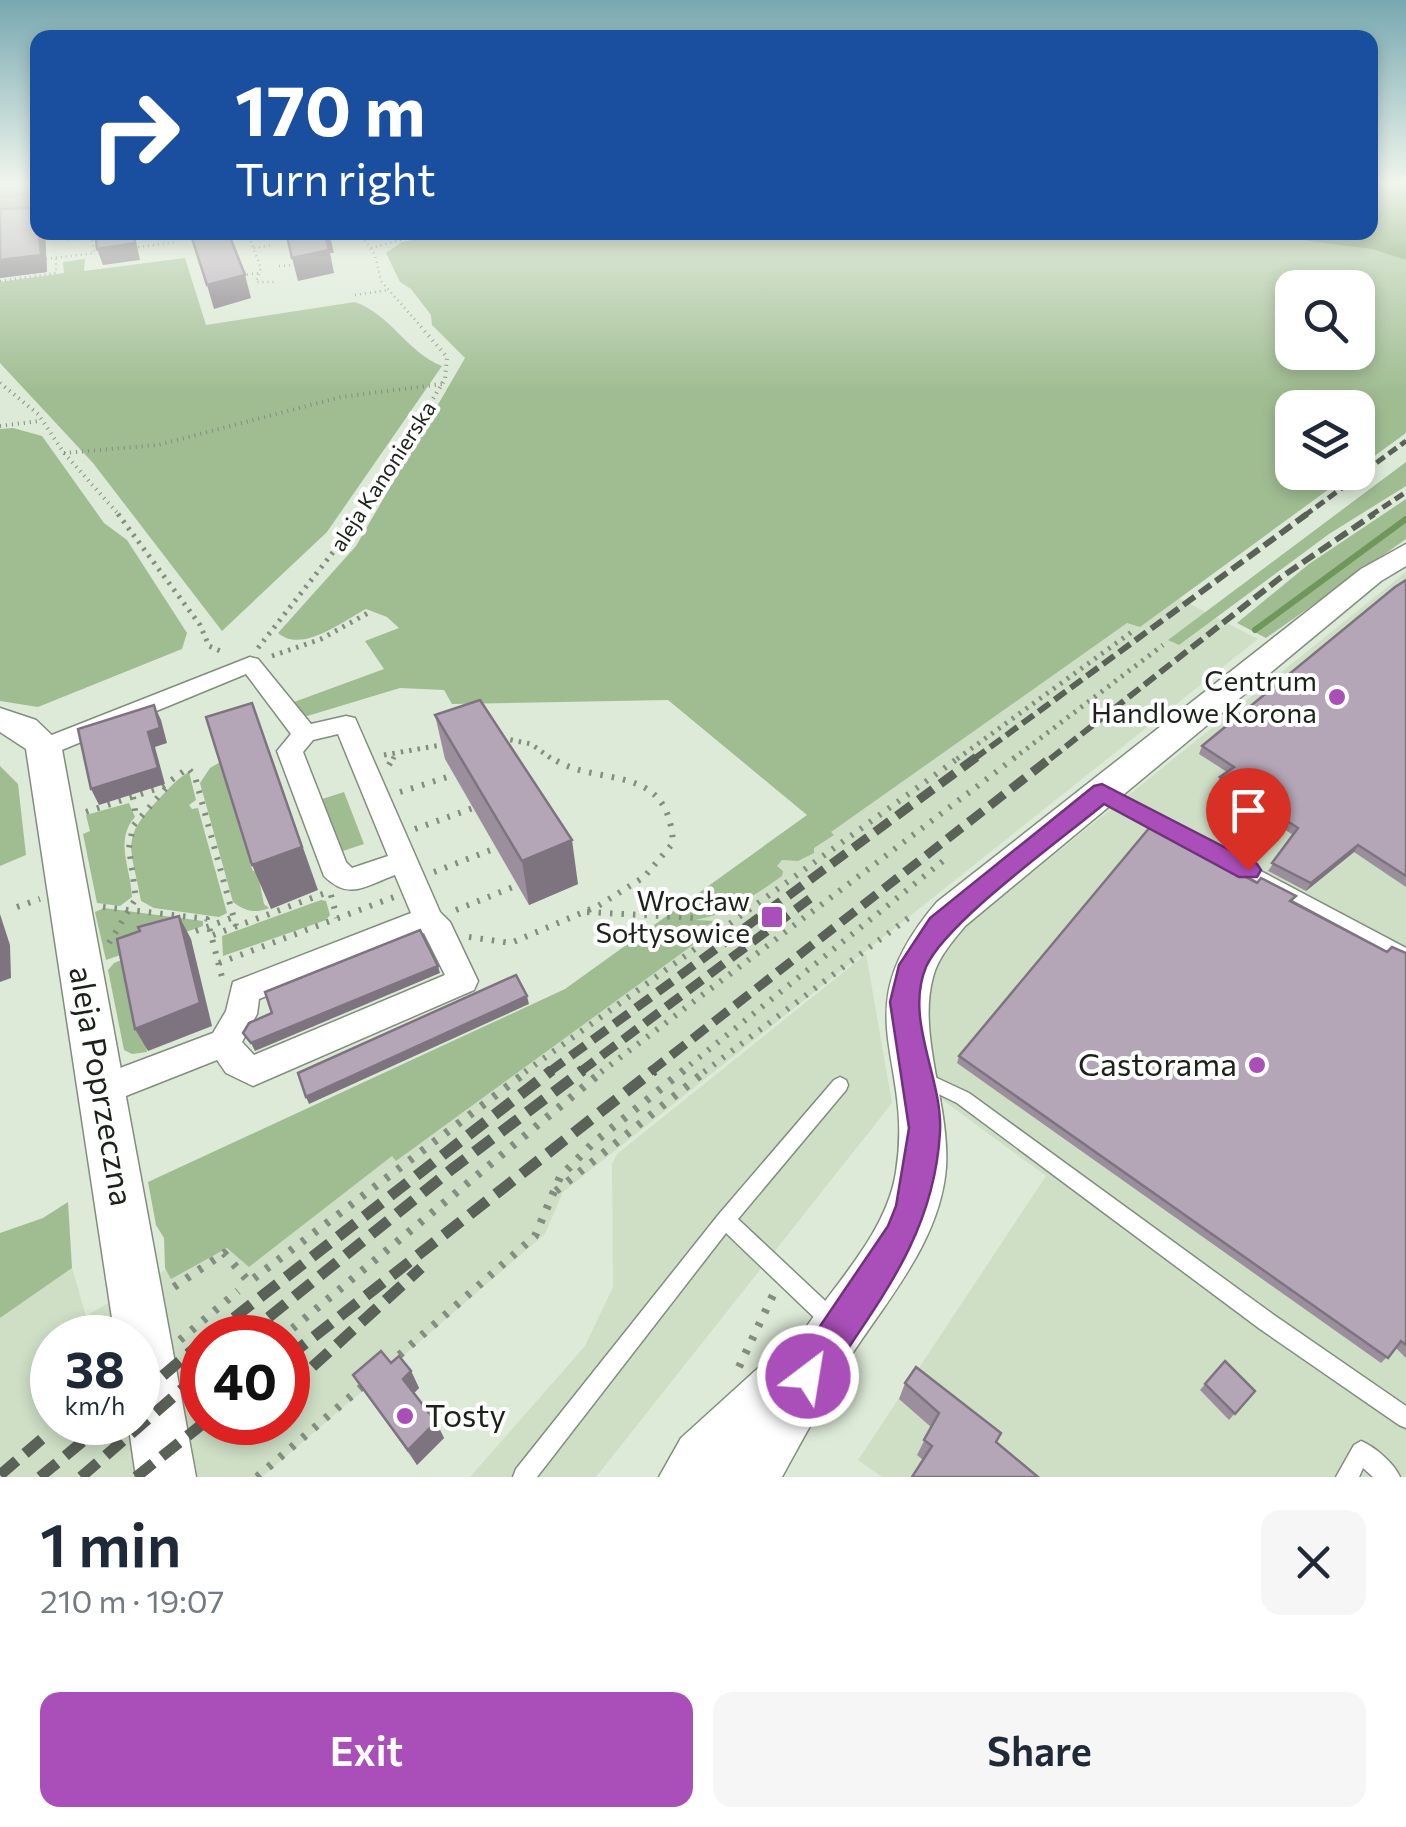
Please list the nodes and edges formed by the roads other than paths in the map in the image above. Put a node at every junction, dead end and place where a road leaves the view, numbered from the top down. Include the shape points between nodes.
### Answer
1 (1406, 554) edge
2 (0, 720) edge
3 (305, 734) junction
4 (43, 748) junction
5 (1102, 792) junction
6 (402, 867) junction
7 (435, 917) junction
8 (1406, 955) edge
9 (224, 1044) junction
10 (917, 1076) junction
11 (840, 1085) dead end
12 (103, 1090) junction
13 (725, 1220) junction
14 (833, 1335) junction
15 (1406, 1418) edge
16 (166, 1477) edge
17 (524, 1477) edge
18 (689, 1477) edge
19 (749, 1477) edge
20 (1347, 1477) edge
21 (1389, 1477) edge

1 - 5 street via 1370,575
2 - 4 street via 24,728
3 - 4 street via 256,654
3 - 6 street via 346,724 383,798
3 - 6 street via 290,751 339,891
4 - 12 street, aleja Poprzeczna
5 - 8 lane
5 - 10 street via 952,914 919,951 904,1002
6 - 7 street
7 - 9 street via 244,991 241,1014
7 - 9 street via 463,982 253,1071
9 - 12 street
10 - 14 street via 925,1128 912,1206 900,1238
10 - 15 lane via 963,1098
11 - 13 lane
12 - 16 street, aleja Poprzeczna
13 - 14 lane via 770,1258
13 - 17 lane
14 - 18 street
14 - 19 street
20 - 21 lane via 1361,1452

